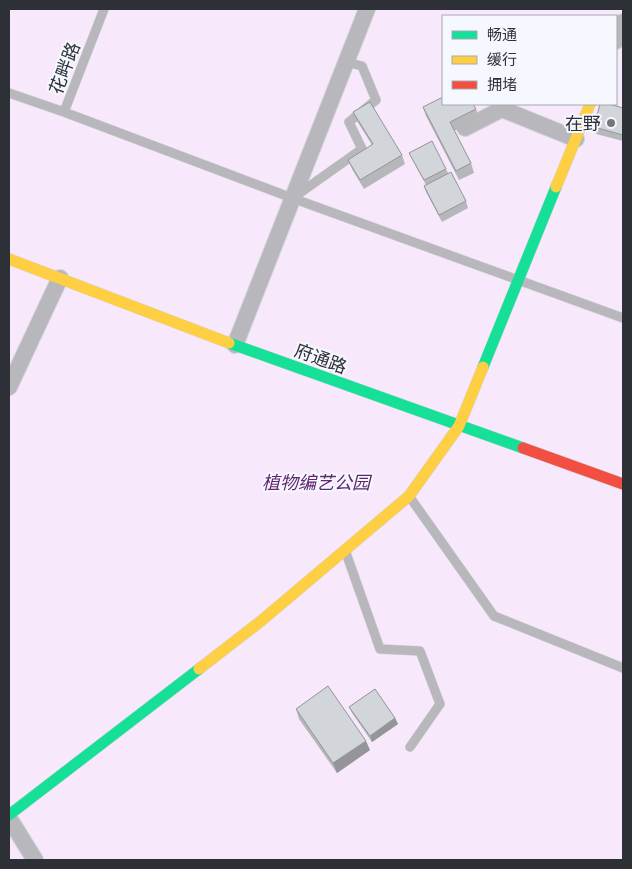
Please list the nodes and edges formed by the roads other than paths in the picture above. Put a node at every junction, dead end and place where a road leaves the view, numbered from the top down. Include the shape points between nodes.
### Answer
1 (104, 9) edge
2 (367, 9) edge
3 (623, 22) edge
4 (617, 38) edge
5 (346, 62) junction
6 (9, 92) edge
7 (590, 105) edge
8 (64, 112) junction
9 (464, 128) edge
10 (576, 139) junction
11 (292, 198) junction
12 (9, 258) edge
13 (60, 278) junction
14 (518, 280) junction
15 (623, 318) edge
16 (235, 345) junction
17 (9, 387) edge
18 (459, 426) junction
19 (623, 484) edge
20 (409, 496) junction
21 (345, 550) junction
22 (623, 668) edge
23 (410, 747) dead end
24 (9, 817) edge
25 (35, 860) edge

1 - 8 lane, 花畔路
2 - 5 street
3 - 4 street
5 - 11 street
5 - 11 lane via 362,66 376,100 349,122 362,148
6 - 8 lane, 花畔路
7 - 10 street
8 - 11 lane
9 - 10 street via 502,110
10 - 14 street
11 - 14 lane
11 - 16 street
12 - 13 street, 府通路
13 - 16 street, 府通路
13 - 17 street
14 - 15 lane
14 - 18 street
16 - 18 street, 府通路
18 - 19 street, 府通路
18 - 20 street
20 - 21 street
20 - 22 lane via 494,616
21 - 23 lane via 380,649 420,652 440,704
21 - 24 street via 261,622
24 - 25 street

